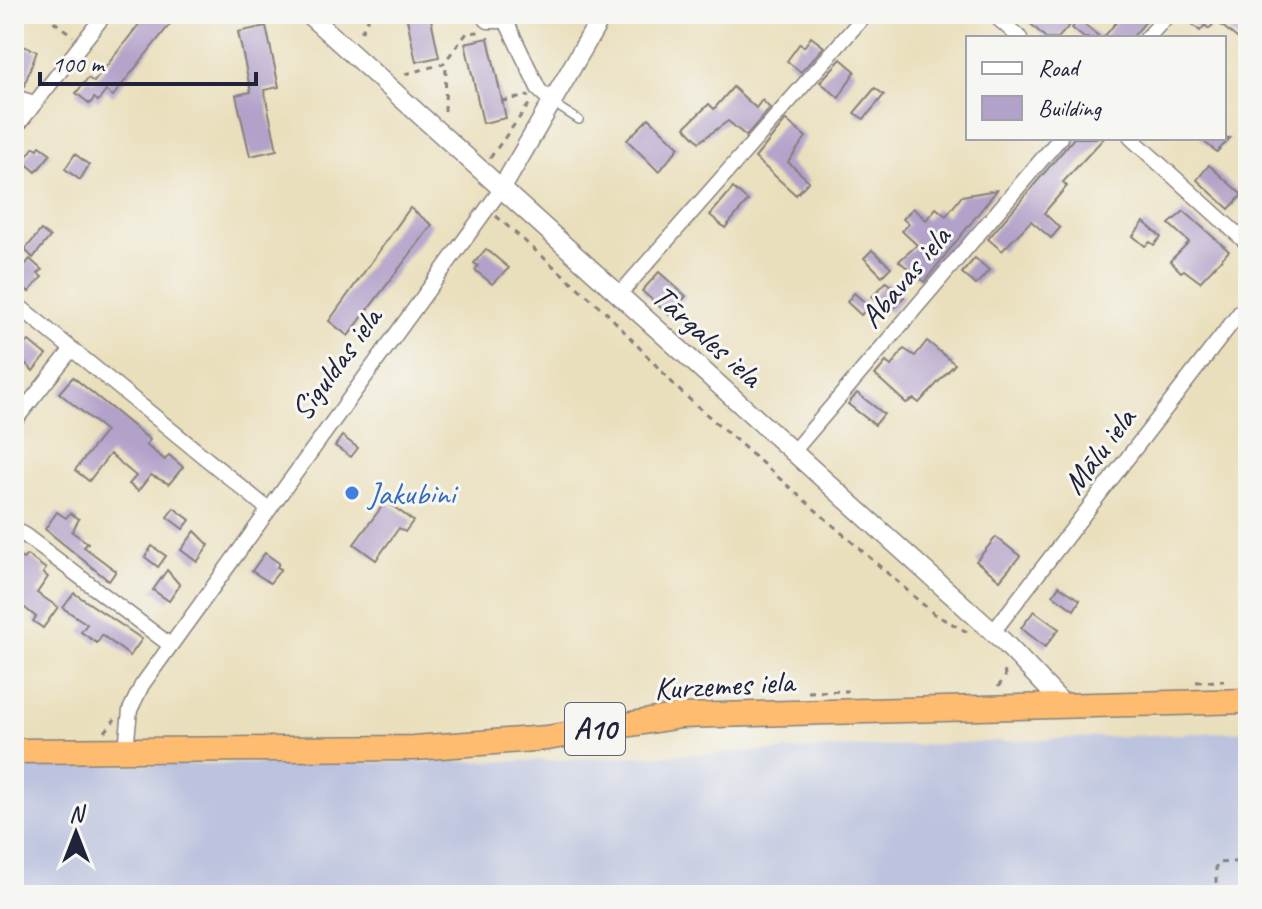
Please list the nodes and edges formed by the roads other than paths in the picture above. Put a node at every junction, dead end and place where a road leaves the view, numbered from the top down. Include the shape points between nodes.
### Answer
1 (105, 14) edge
2 (308, 14) edge
3 (481, 14) edge
4 (603, 14) edge
5 (866, 14) edge
6 (993, 14) edge
7 (1169, 14) edge
8 (508, 16) edge
9 (1018, 36) edge
10 (1149, 36) edge
11 (14, 97) edge
12 (539, 98) junction
13 (35, 103) junction
14 (579, 120) dead end
15 (14, 130) edge
16 (1058, 140) edge
17 (1133, 140) edge
18 (502, 188) junction
19 (1248, 244) edge
20 (618, 296) junction
21 (14, 302) edge
22 (1248, 302) edge
23 (72, 349) junction
24 (14, 422) edge
25 (792, 453) junction
26 (268, 509) junction
27 (14, 527) edge
28 (993, 632) junction
29 (170, 645) junction
30 (1248, 701) edge
31 (1064, 705) junction
32 (126, 749) junction
33 (14, 751) edge

1 - 13 street
2 - 18 street, Tārgales iela
3 - 8 street via 488,21
4 - 12 street, Siguldas iela
5 - 20 street
6 - 9 street
7 - 10 street
8 - 12 street
11 - 13 street
12 - 14 lane
12 - 18 street, Siguldas iela
13 - 15 street
16 - 25 street, Abavas iela
17 - 19 street
18 - 20 street, Tārgales iela
18 - 26 street, Siguldas iela
20 - 25 street, Tārgales iela
21 - 23 street
22 - 28 street, Mālu iela
23 - 24 street
23 - 26 street
25 - 28 street, Tārgales iela
26 - 29 street, Siguldas iela
27 - 29 street
28 - 31 street, Tārgales iela
29 - 32 street, Siguldas iela via 130,710
30 - 31 highway, Kurzemes iela / A10
31 - 32 highway, Kurzemes iela / A10 via 680,716 547,738 414,748
32 - 33 highway, Kurzemes iela / A10

